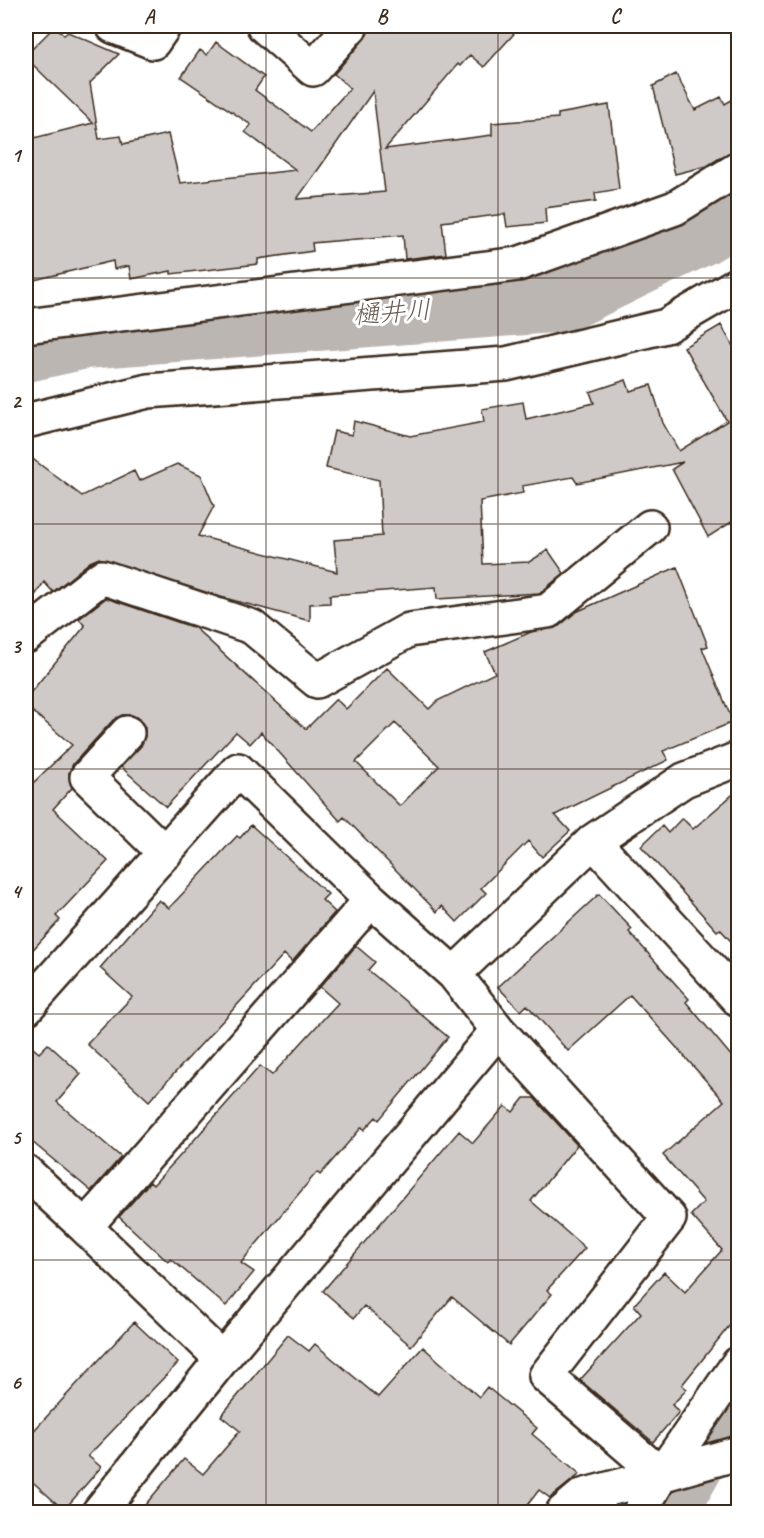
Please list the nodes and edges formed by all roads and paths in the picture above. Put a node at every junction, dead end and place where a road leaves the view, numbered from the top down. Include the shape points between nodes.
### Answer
1 (113, 26) edge
2 (164, 26) edge
3 (264, 26) edge
4 (351, 26) edge
5 (738, 170) edge
6 (738, 284) edge
7 (26, 326) edge
8 (26, 421) edge
9 (650, 528) dead end
10 (26, 636) edge
11 (127, 734) dead end
12 (738, 759) edge
13 (592, 841) junction
14 (165, 853) junction
15 (370, 900) junction
16 (454, 974) junction
17 (738, 999) edge
18 (26, 1008) edge
19 (498, 1030) junction
20 (26, 1172) edge
21 (85, 1227) junction
22 (222, 1359) junction
23 (738, 1364) edge
24 (729, 1456) edge
25 (669, 1472) junction
26 (99, 1512) edge
27 (563, 1512) edge
28 (640, 1512) edge

1 - 2 street via 153,42
3 - 4 street via 313,69
5 - 7 street via 675,208 518,264
6 - 8 street via 666,326 506,364 148,391
9 - 10 street via 548,611 409,630 317,681 252,627 102,577
11 - 14 street via 87,777
12 - 13 street via 684,780
13 - 16 street
13 - 17 street
14 - 15 street via 238,770
14 - 18 street
15 - 16 street
15 - 21 street
16 - 19 street
19 - 22 street
19 - 25 street via 669,1218 546,1376
20 - 21 street
21 - 22 street
22 - 26 street
23 - 25 street
24 - 25 street
25 - 27 street via 582,1496
25 - 28 street

